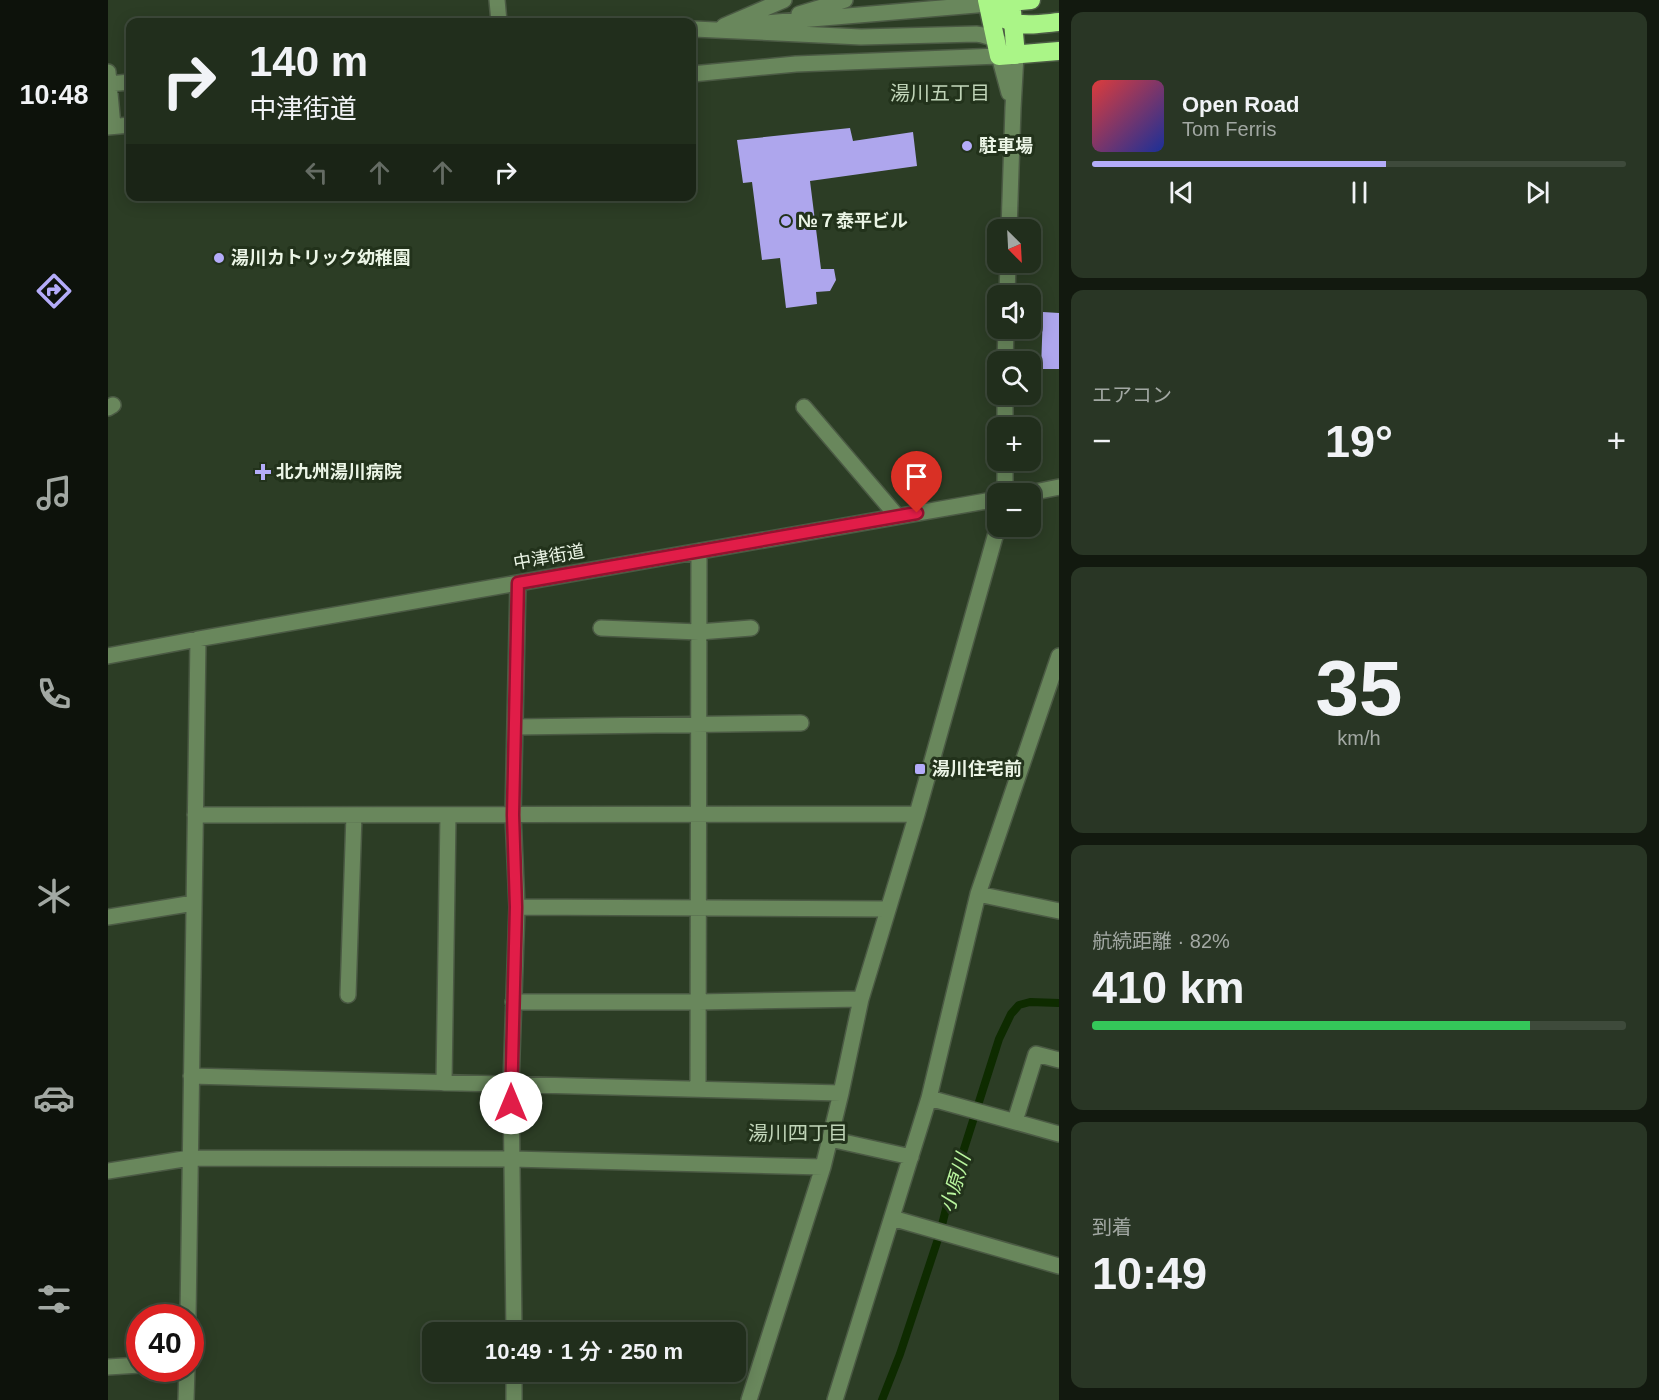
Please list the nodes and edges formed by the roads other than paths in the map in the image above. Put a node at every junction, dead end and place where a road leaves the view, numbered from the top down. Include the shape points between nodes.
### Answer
1 (497, 0) edge
2 (784, 0) edge
3 (845, 0) edge
4 (1031, 0) edge
5 (1011, 1) edge
6 (987, 2) edge
7 (499, 18) edge
8 (771, 22) junction
9 (1059, 22) edge
10 (1014, 23) junction
11 (724, 26) junction
12 (696, 29) edge
13 (696, 29) edge
14 (1003, 50) junction
15 (1059, 51) edge
16 (696, 74) edge
17 (109, 80) edge
18 (126, 82) edge
19 (126, 125) edge
20 (111, 126) edge
21 (1009, 219) edge
22 (804, 407) dead end
23 (1059, 487) edge
24 (1041, 491) edge
25 (987, 501) edge
26 (897, 516) junction
27 (995, 537) edge
28 (699, 551) junction
29 (518, 583) junction
30 (601, 628) dead end
31 (751, 628) dead end
32 (699, 632) junction
33 (198, 639) junction
34 (108, 656) edge
35 (1059, 657) edge
36 (801, 723) dead end
37 (699, 725) junction
38 (515, 727) junction
39 (916, 814) junction
40 (195, 815) junction
41 (354, 815) junction
42 (448, 815) junction
43 (513, 815) junction
44 (699, 815) junction
45 (978, 894) junction
46 (194, 903) junction
47 (516, 907) junction
48 (698, 908) junction
49 (888, 909) junction
50 (1059, 911) edge
51 (108, 917) edge
52 (348, 995) dead end
53 (861, 999) junction
54 (513, 1002) junction
55 (698, 1002) junction
56 (1059, 1060) edge
57 (191, 1076) junction
58 (444, 1083) junction
59 (511, 1084) junction
60 (698, 1089) junction
61 (841, 1093) junction
62 (929, 1098) junction
63 (1015, 1121) junction
64 (1059, 1134) edge
65 (830, 1139) junction
66 (911, 1157) junction
67 (190, 1158) junction
68 (512, 1159) junction
69 (823, 1167) junction
70 (108, 1171) edge
71 (892, 1218) junction
72 (1059, 1266) edge
73 (188, 1304) edge
74 (514, 1322) edge
75 (126, 1366) edge
76 (108, 1367) edge
77 (187, 1382) edge
78 (514, 1382) edge
79 (186, 1400) edge
80 (514, 1400) edge
81 (748, 1400) edge
82 (835, 1400) edge

1 - 7 street
2 - 11 street
3 - 8 street
4 - 5 highway
5 - 6 highway
5 - 10 highway
6 - 8 street
6 - 10 highway via 1002,19
6 - 14 highway
8 - 11 street
9 - 10 highway
10 - 14 highway
11 - 12 street
13 - 14 street via 861,37 976,34 986,35
14 - 15 highway
14 - 16 street
14 - 21 street via 1013,108
17 - 18 street
17 - 20 street
19 - 20 street
22 - 26 street
23 - 24 street
25 - 26 street, 中津街道
26 - 28 street, 中津街道
27 - 39 street
28 - 29 street, 中津街道
28 - 32 street
29 - 33 street, 中津街道
29 - 38 street
30 - 32 street
31 - 32 street
32 - 37 street
33 - 34 street, 中津街道
33 - 40 street
35 - 45 street
36 - 37 street
37 - 38 street
37 - 44 street
38 - 43 street
39 - 44 street
39 - 49 street
40 - 41 street
40 - 46 street
41 - 42 street
41 - 52 street
42 - 43 street
42 - 58 street
43 - 44 street
43 - 47 street
44 - 48 street
45 - 50 street
45 - 62 street
46 - 51 street
46 - 57 street
47 - 48 street
47 - 54 street
48 - 49 street
48 - 55 street
49 - 53 street
53 - 55 street
53 - 61 street
54 - 55 street
54 - 59 street
55 - 60 street
56 - 63 street via 1036,1054
57 - 58 street
57 - 67 street
58 - 59 street
59 - 60 street
59 - 68 street
60 - 61 street
61 - 65 street
62 - 63 street
62 - 66 street
63 - 64 street
65 - 66 street
65 - 69 street
66 - 71 street
67 - 68 street
67 - 70 street
67 - 73 street
68 - 69 street
68 - 74 street
69 - 81 street
71 - 72 street
71 - 82 street
75 - 76 street
77 - 79 street
78 - 80 street

